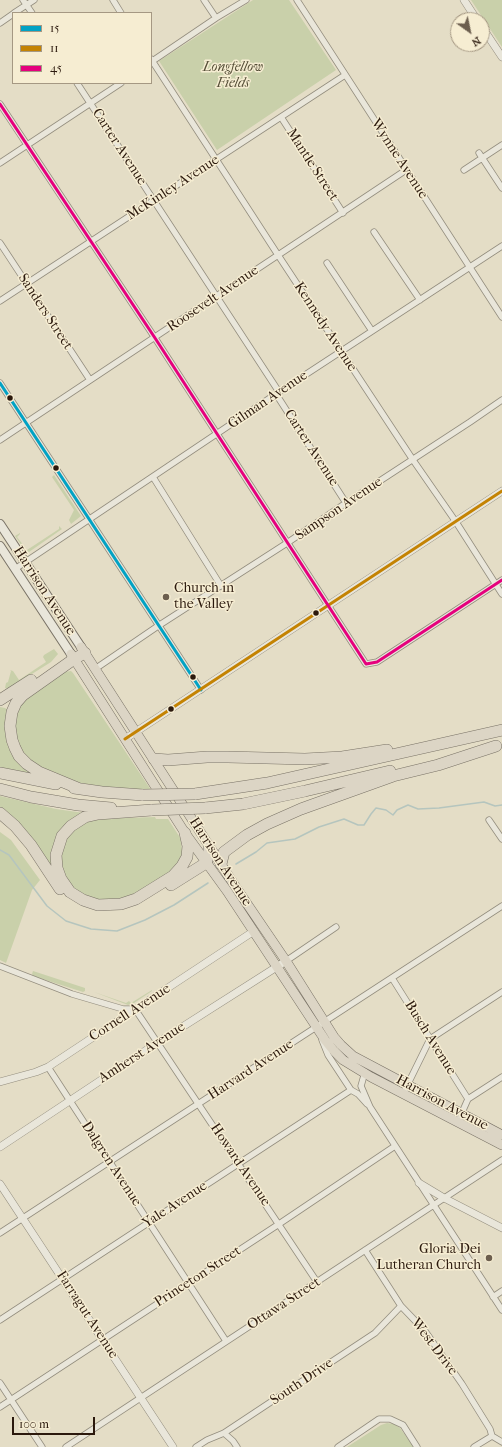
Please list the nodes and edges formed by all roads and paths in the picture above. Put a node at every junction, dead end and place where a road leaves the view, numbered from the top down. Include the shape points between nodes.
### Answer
1 (34, 0) edge
2 (113, 0) edge
3 (204, 0) edge
4 (246, 0) edge
5 (297, 0) edge
6 (464, 0) edge
7 (25, 2) edge
8 (16, 12) edge
9 (31, 12) edge
10 (120, 12) edge
11 (472, 12) edge
12 (12, 15) edge
13 (216, 18) junction
14 (0, 23) edge
15 (490, 39) edge
16 (502, 58) edge
17 (152, 60) edge
18 (152, 63) edge
19 (345, 75) junction
20 (78, 84) edge
21 (120, 84) edge
22 (0, 104) edge
23 (90, 104) junction
24 (281, 117) junction
25 (27, 145) junction
26 (502, 145) edge
27 (481, 156) junction
28 (216, 159) junction
29 (0, 162) edge
30 (406, 170) junction
31 (464, 170) dead end
32 (502, 188) edge
33 (154, 200) junction
34 (343, 213) junction
35 (374, 232) dead end
36 (91, 242) junction
37 (0, 243) edge
38 (502, 246) edge
39 (278, 255) junction
40 (327, 263) dead end
41 (469, 267) junction
42 (26, 284) junction
43 (215, 296) junction
44 (420, 300) junction
45 (0, 301) edge
46 (502, 317) edge
47 (372, 331) junction
48 (155, 338) junction
49 (341, 351) junction
50 (90, 380) junction
51 (0, 382) edge
52 (277, 393) junction
53 (502, 400) edge
54 (27, 423) junction
55 (216, 434) junction
56 (0, 440) edge
57 (413, 460) junction
58 (153, 477) junction
59 (502, 491) edge
60 (346, 503) junction
61 (89, 519) junction
62 (456, 522) junction
63 (0, 524) edge
64 (287, 543) junction
65 (0, 546) edge
66 (25, 562) junction
67 (15, 569) junction
68 (502, 580) edge
69 (496, 585) junction
70 (221, 586) junction
71 (502, 594) edge
72 (328, 606) junction
73 (158, 626) junction
74 (83, 650) junction
75 (72, 657) junction
76 (95, 669) junction
77 (201, 690) junction
78 (0, 700) edge
79 (502, 730) edge
80 (136, 732) junction
81 (125, 739) junction
82 (440, 745) junction
83 (499, 745) edge
84 (154, 759) junction
85 (0, 773) edge
86 (0, 789) edge
87 (80, 789) junction
88 (152, 810) junction
89 (0, 813) edge
90 (490, 820) dead end
91 (185, 833) junction
92 (502, 840) edge
93 (210, 846) junction
94 (206, 863) junction
95 (221, 864) junction
96 (502, 906) edge
97 (336, 927) dead end
98 (254, 931) junction
99 (286, 960) junction
100 (0, 966) edge
101 (277, 966) junction
102 (392, 978) junction
103 (502, 992) edge
104 (135, 1009) junction
105 (325, 1022) junction
106 (316, 1027) junction
107 (430, 1039) junction
108 (158, 1043) junction
109 (369, 1064) junction
110 (48, 1067) junction
111 (365, 1074) junction
112 (502, 1077) edge
113 (0, 1082) edge
114 (351, 1090) junction
115 (406, 1090) junction
116 (468, 1099) junction
117 (70, 1101) junction
118 (199, 1104) junction
119 (370, 1107) junction
120 (460, 1118) junction
121 (502, 1135) edge
122 (502, 1145) edge
123 (0, 1146) edge
124 (395, 1146) junction
125 (502, 1160) edge
126 (110, 1162) junction
127 (239, 1164) junction
128 (419, 1183) junction
129 (0, 1184) edge
130 (444, 1198) junction
131 (434, 1205) junction
132 (23, 1218) junction
133 (149, 1222) junction
134 (279, 1224) junction
135 (502, 1228) edge
136 (0, 1234) edge
137 (365, 1250) junction
138 (62, 1279) junction
139 (317, 1282) junction
140 (189, 1283) junction
141 (502, 1291) edge
142 (493, 1297) junction
143 (401, 1306) junction
144 (502, 1310) edge
145 (0, 1320) edge
146 (102, 1340) junction
147 (226, 1341) junction
148 (0, 1383) edge
149 (141, 1398) junction
150 (11, 1400) junction
151 (0, 1407) edge
152 (224, 1434) junction
153 (492, 1436) junction
154 (502, 1442) edge
155 (42, 1447) edge
156 (66, 1447) edge
157 (173, 1447) edge
158 (196, 1447) edge
159 (237, 1447) edge
160 (338, 1447) edge
161 (418, 1447) edge
162 (474, 1447) edge

1 - 7 street
2 - 10 street
3 - 13 street
4 - 13 street
5 - 19 street, Wynne Avenue
6 - 11 street
7 - 8 street
7 - 9 street
12 - 14 street
13 - 17 street
15 - 16 street
18 - 28 street, Kennedy Avenue
19 - 24 street, McKinley Avenue
19 - 30 street, Wynne Avenue
20 - 23 street, Carter Avenue
21 - 23 street
22 - 25 street
23 - 25 street
23 - 33 street, Carter Avenue
24 - 28 street, McKinley Avenue
24 - 34 street, Mantle Street
25 - 29 street
25 - 36 street
26 - 27 street
27 - 31 street
27 - 32 street
28 - 33 street, McKinley Avenue
28 - 39 street, Kennedy Avenue
30 - 34 street, Roosevelt Avenue
30 - 41 street, Wynne Avenue
33 - 36 street, McKinley Avenue
33 - 43 street, Carter Avenue
34 - 39 street, Roosevelt Avenue
35 - 44 street
36 - 42 street, McKinley Avenue
36 - 48 street
37 - 42 street, Sanders Street
38 - 41 street, Gilman Avenue
39 - 43 street, Roosevelt Avenue
39 - 49 street, Kennedy Avenue
40 - 47 street
41 - 44 street, Gilman Avenue
41 - 46 street, Wynne Avenue
42 - 45 street, McKinley Avenue
42 - 50 street, Sanders Street
43 - 48 street, Roosevelt Avenue
43 - 52 street, Carter Avenue
44 - 47 street, Gilman Avenue
47 - 49 street, Gilman Avenue
48 - 50 street, Roosevelt Avenue
48 - 55 street
49 - 52 street, Gilman Avenue
49 - 57 street, Kennedy Avenue
50 - 54 street, Roosevelt Avenue
51 - 54 street
52 - 55 street, Gilman Avenue
52 - 60 street, Carter Avenue
53 - 57 street, Sampson Avenue
54 - 56 street, Roosevelt Avenue
54 - 61 street
55 - 58 street, Gilman Avenue
55 - 64 street
57 - 60 street, Sampson Avenue
57 - 62 street, Kennedy Avenue
58 - 61 street, Gilman Avenue
58 - 70 street
59 - 62 street
60 - 64 street, Sampson Avenue
61 - 66 street, Gilman Avenue
61 - 73 street
62 - 69 street, Kennedy Avenue
62 - 72 street
63 - 66 main road, Harrison Avenue
64 - 70 street, Sampson Avenue
64 - 72 street
65 - 67 main road, Harrison Avenue
66 - 67 street, Gilman Avenue
66 - 74 main road, Harrison Avenue
67 - 75 main road, Harrison Avenue
68 - 69 street
69 - 71 street, Kennedy Avenue
69 - 72 street via 377,662 366,664
70 - 73 street, Sampson Avenue
72 - 77 street
73 - 76 street, Sampson Avenue
73 - 77 street
74 - 75 highway
74 - 76 main road, Harrison Avenue
75 - 78 highway
75 - 81 main road, Harrison Avenue
75 - 87 highway via 23,695 12,712 10,726 15,748 27,764 39,772
76 - 80 main road, Harrison Avenue
77 - 80 street
79 - 82 highway
80 - 81 street
80 - 84 main road, Harrison Avenue
81 - 91 main road, Harrison Avenue
82 - 84 highway via 305,759
82 - 87 highway, bridge via 267,783 195,794 143,796
83 - 88 highway, bridge via 243,804
83 - 95 highway via 394,776 301,809 246,835 224,852
84 - 93 main road, Harrison Avenue
85 - 87 highway
86 - 88 highway via 78,805
88 - 91 highway via 98,814 84,817 70,826 62,836 56,855 61,879 70,892 98,905 121,904 136,899 173,876 182,866 187,857 188,846
89 - 94 highway via 31,845 66,896 78,906 89,910 112,912 140,904
90 - 92 street
91 - 94 main road, Harrison Avenue
93 - 94 highway
93 - 95 main road, Harrison Avenue
94 - 98 main road, Harrison Avenue
95 - 99 main road, Harrison Avenue
96 - 102 street, Harvard Avenue
97 - 99 street
98 - 101 main road, Harrison Avenue
98 - 104 street, Cornell Avenue
99 - 101 street, Amherst Avenue
99 - 105 main road, Harrison Avenue
100 - 104 street via 72,994 123,1009
101 - 106 main road, Harrison Avenue
101 - 108 street, Amherst Avenue
102 - 105 street, Harvard Avenue
102 - 107 street, Busch Avenue
103 - 107 street
104 - 108 street, Howard Avenue
104 - 110 street, Cornell Avenue
105 - 106 street, Harvard Avenue
105 - 109 main road, Harrison Avenue via 350,1054
106 - 111 main road, Harrison Avenue via 343,1060
106 - 114 street via 328,1055
106 - 118 street, Harvard Avenue
107 - 115 street
107 - 116 street, Busch Avenue
108 - 117 street, Amherst Avenue
108 - 118 street, Howard Avenue
109 - 111 street
109 - 115 main road, Harrison Avenue
110 - 113 street, Cornell Avenue
110 - 117 street, Dalgren Avenue
111 - 115 main road, Harrison Avenue
111 - 119 street via 361,1086
112 - 116 street
114 - 119 street
114 - 127 street, Yale Avenue
115 - 120 main road, Harrison Avenue
116 - 120 street
117 - 123 street, Amherst Avenue
117 - 126 street, Dalgren Avenue
118 - 126 street, Harvard Avenue
118 - 127 street, Howard Avenue
119 - 124 street
120 - 121 main road, Harrison Avenue
120 - 122 main road, Harrison Avenue
124 - 128 street
124 - 134 street, Princeton Street
125 - 130 street, Ottawa Street
126 - 132 street, Harvard Avenue
126 - 133 street, Dalgren Avenue
127 - 133 street, Yale Avenue
127 - 134 street, Howard Avenue
128 - 130 street
128 - 131 street
129 - 132 street, Farragut Avenue
130 - 131 street, Ottawa Street
130 - 135 street
131 - 137 street, Ottawa Street
131 - 142 street
132 - 136 street, Harvard Avenue
132 - 138 street, Farragut Avenue
133 - 138 street, Yale Avenue
133 - 140 street, Dalgren Avenue
134 - 139 street, Howard Avenue
134 - 140 street, Princeton Street
137 - 139 street, Ottawa Street
137 - 143 street, West Drive
138 - 145 street, Yale Avenue
138 - 146 street, Farragut Avenue
139 - 147 street, Ottawa Street
140 - 146 street, Princeton Street
140 - 147 street, Dalgren Avenue
141 - 142 street
142 - 144 street
143 - 152 street, South Drive via 375,1333
143 - 153 street, West Drive via 425,1331 462,1384
146 - 149 street, Farragut Avenue
146 - 150 street, Princeton Street
147 - 149 street, Ottawa Street
148 - 150 street
149 - 156 street, Ottawa Street
149 - 157 street, Farragut Avenue
150 - 151 street, Princeton Street
150 - 155 street
152 - 158 street, South Drive
152 - 159 street
153 - 154 street
153 - 162 street
160 - 161 street via 379,1419 390,1419 403,1425

